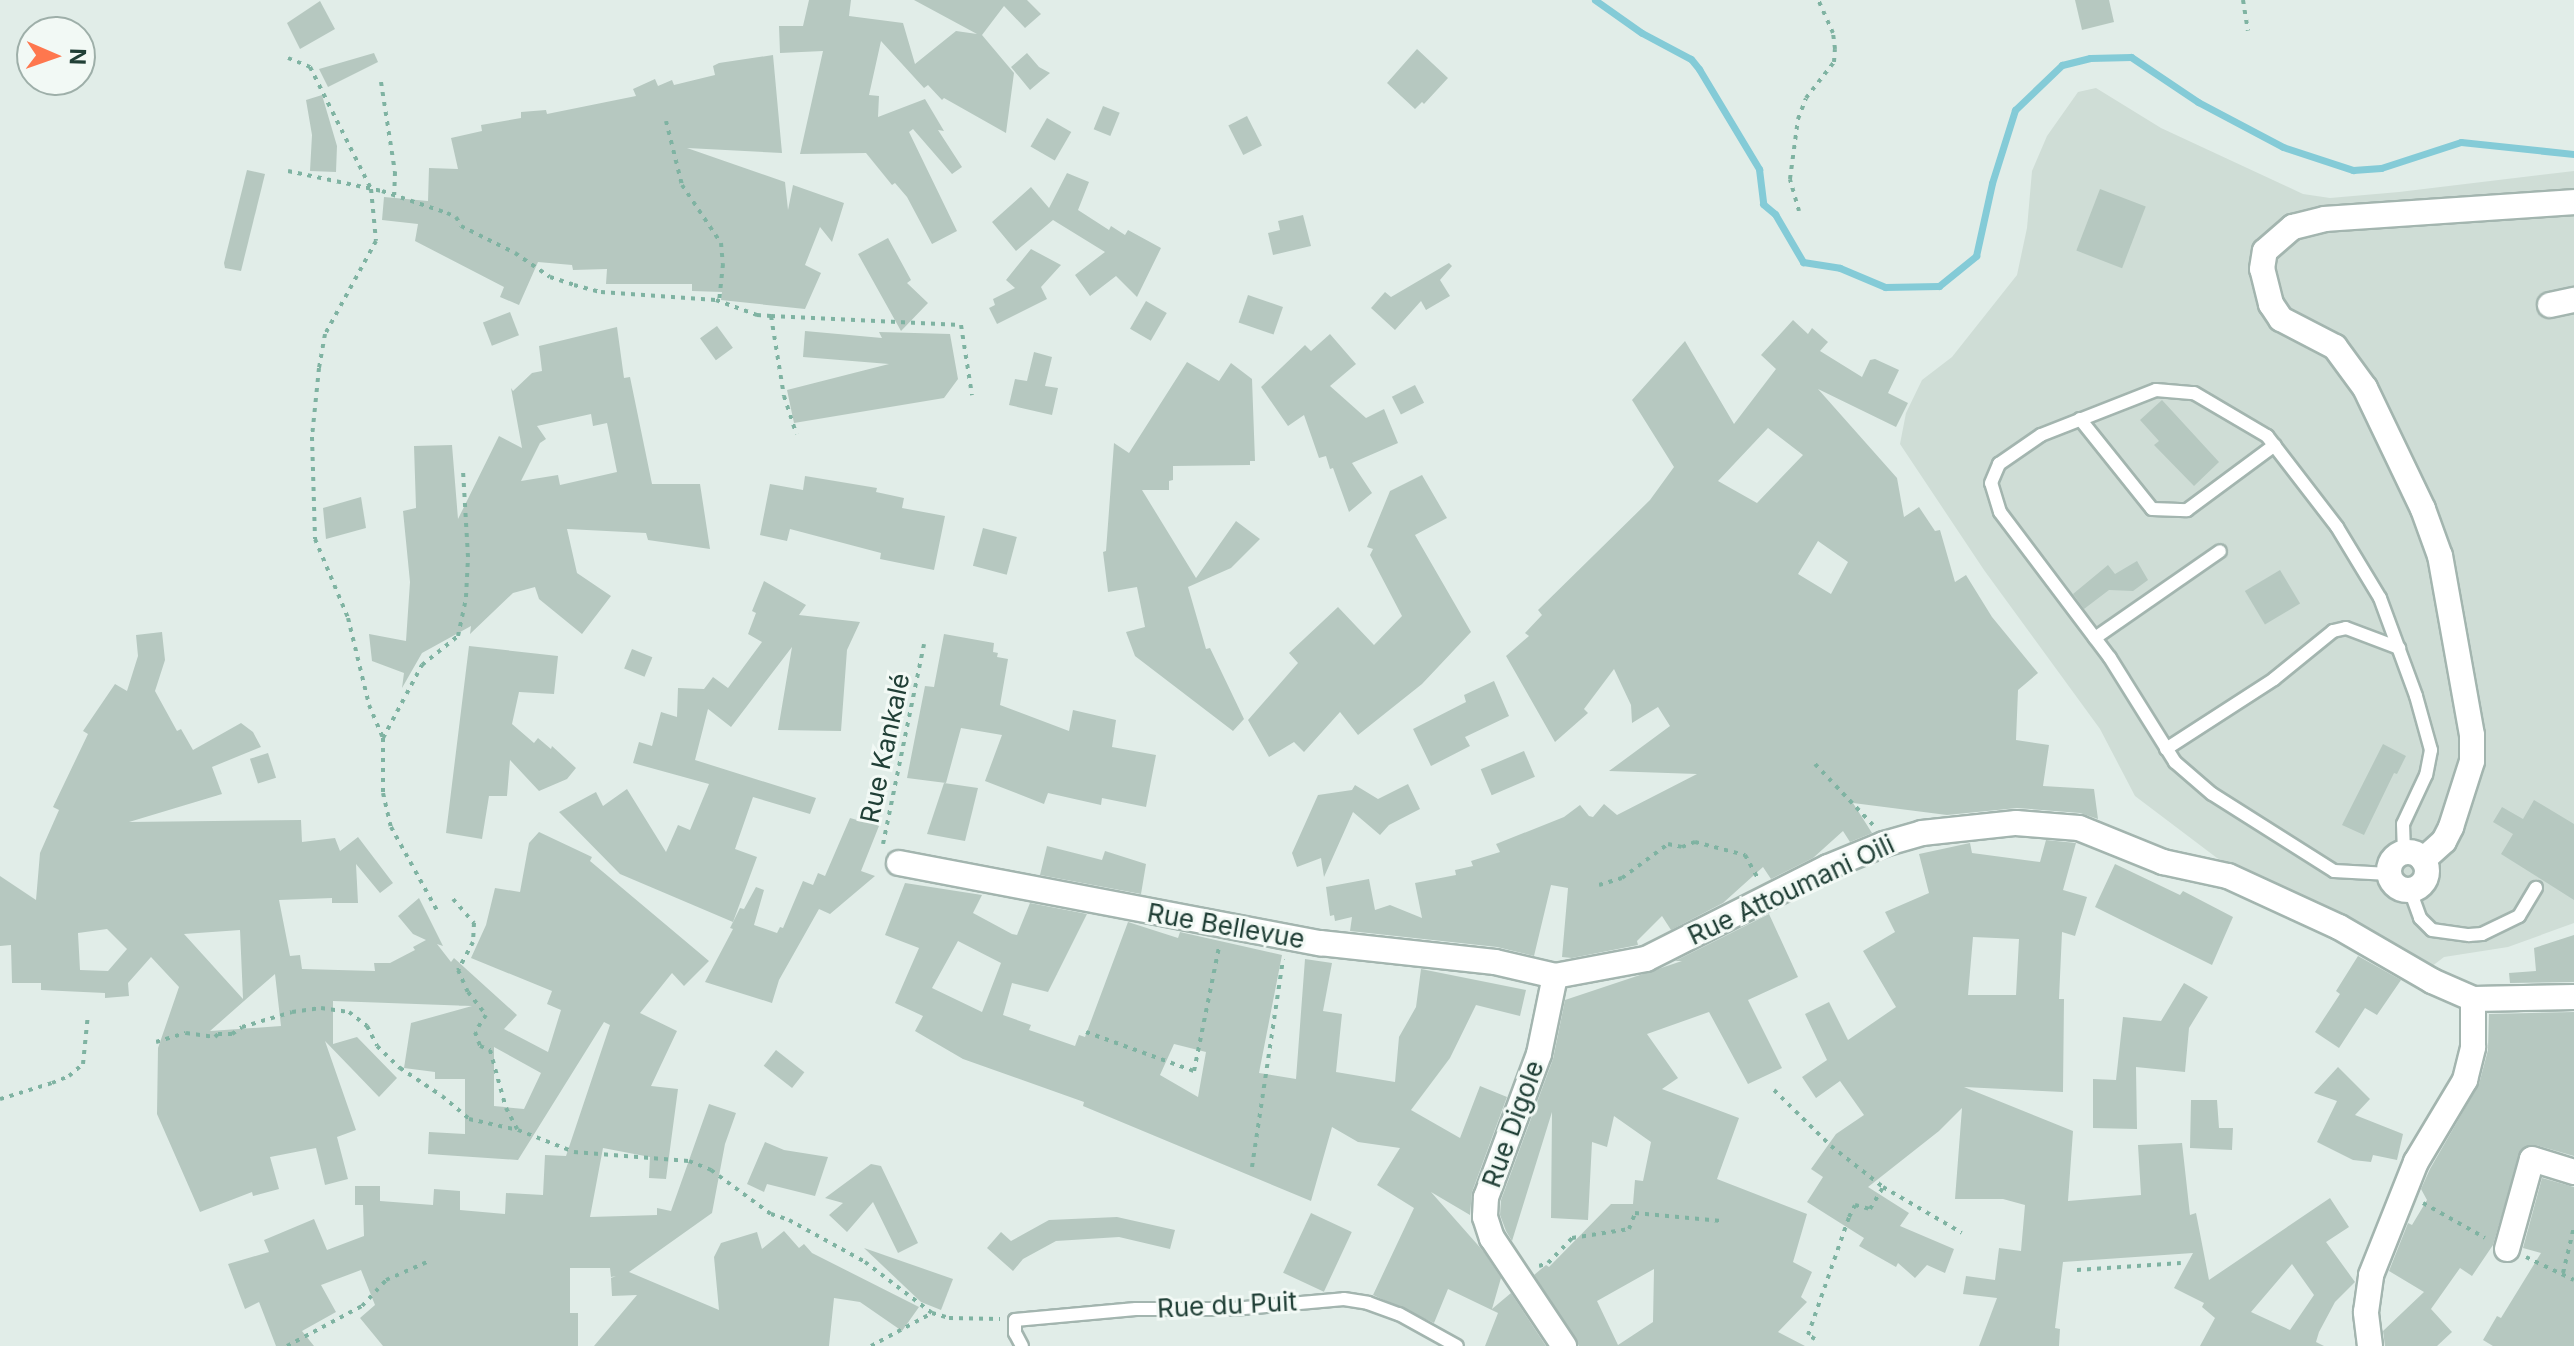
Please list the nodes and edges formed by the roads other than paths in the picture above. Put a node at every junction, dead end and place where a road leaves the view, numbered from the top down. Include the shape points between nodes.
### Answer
1 (2574, 202) edge
2 (2574, 300) edge
3 (2550, 305) dead end
4 (2080, 419) junction
5 (2275, 445) junction
6 (2220, 551) dead end
7 (2095, 638) junction
8 (2399, 648) junction
9 (2166, 749) junction
10 (2414, 857) junction
11 (890, 860) road end
12 (2389, 874) junction
13 (2536, 888) dead end
14 (2410, 890) junction
15 (1555, 976) junction
16 (2574, 997) edge
17 (2473, 999) junction
18 (2574, 1172) edge
19 (2507, 1249) dead end
20 (1022, 1346) edge
21 (1457, 1346) edge
22 (1564, 1346) edge
23 (2370, 1346) edge

1 - 10 street via 2325,219 2293,227 2265,251 2262,269 2271,304 2281,319 2335,347 2365,388 2402,460 2440,556 2472,735 2472,761 2444,841
2 - 3 street
4 - 5 lane via 2171,389 2194,393
4 - 5 lane via 2152,509 2187,510
4 - 7 lane via 2041,435 1999,464 1991,483 2000,512
5 - 8 lane via 2344,539 2380,598
6 - 7 lane
7 - 9 lane
8 - 9 lane via 2346,628 2333,631 2274,679
8 - 10 lane via 2431,750 2426,775 2403,824
9 - 12 lane via 2212,794 2334,871
10 - 12 street via 2394,858
10 - 14 street via 2426,877
11 - 15 street, Rue Bellevue via 1284,937 1471,958
12 - 14 street via 2398,888
13 - 14 lane via 2519,916 2469,935 2432,930 2420,918
15 - 17 street, Rue Attoumani Oili via 1646,959 1884,844 1922,833 2016,823 2079,828 2163,862 2228,876 2339,927
15 - 22 street, Rue Digole via 1539,1054 1486,1197 1485,1217 1492,1238
16 - 17 street
17 - 23 street via 2473,1047 2465,1080 2416,1162 2371,1275 2366,1312
18 - 19 street via 2532,1159
20 - 21 lane, Rue du Puit via 1015,1320 1344,1299 1399,1314

